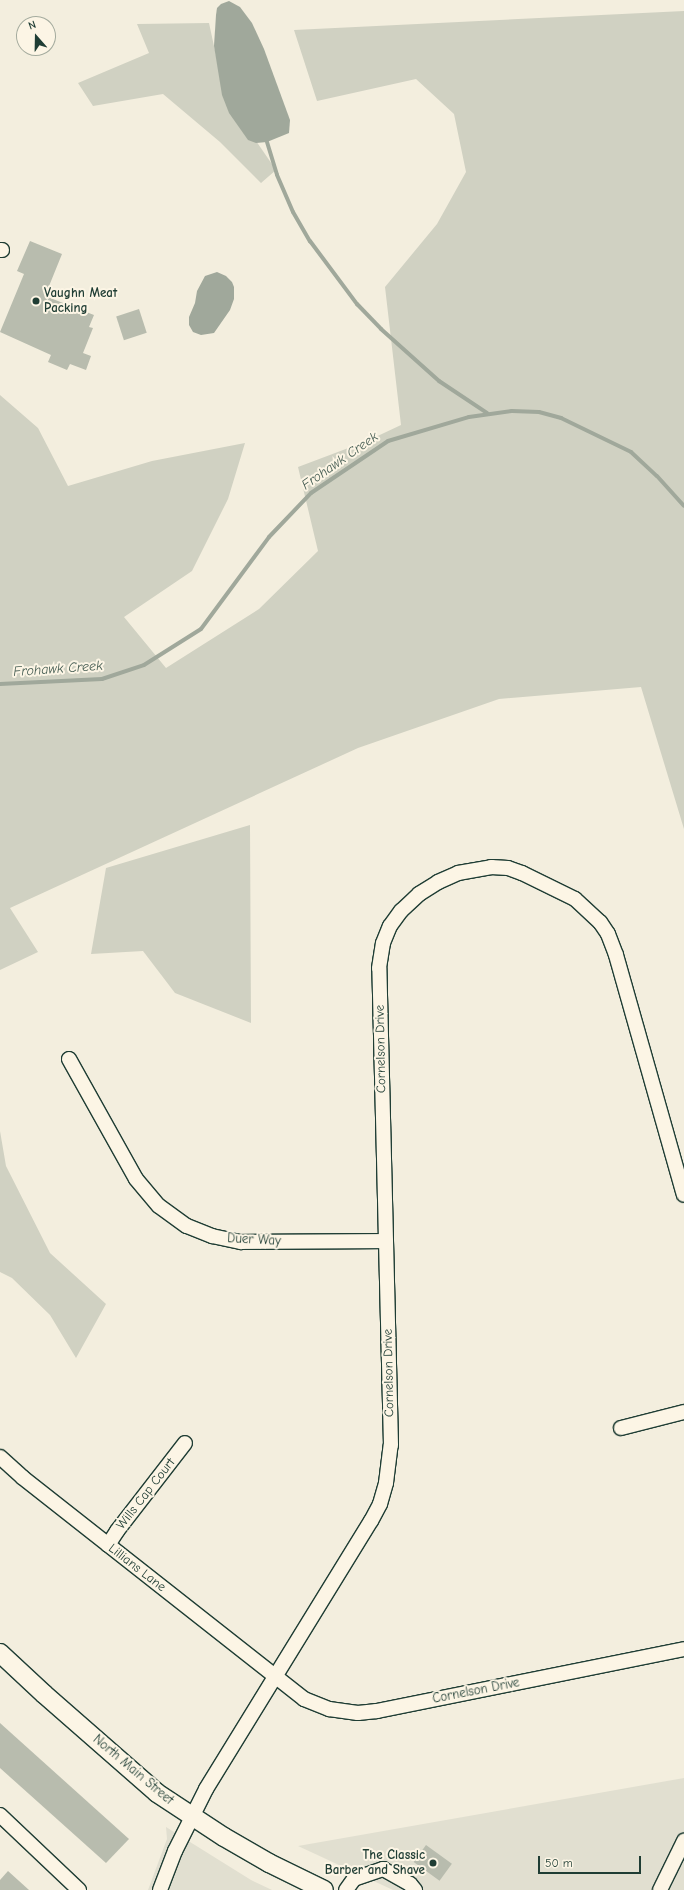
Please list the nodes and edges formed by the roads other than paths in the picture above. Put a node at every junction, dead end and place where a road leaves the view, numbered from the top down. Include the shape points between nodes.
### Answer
1 (69, 1059) dead end
2 (684, 1196) edge
3 (386, 1241) junction
4 (684, 1412) edge
5 (621, 1428) dead end
6 (185, 1444) dead end
7 (0, 1457) edge
8 (108, 1545) junction
9 (684, 1649) edge
10 (0, 1653) edge
11 (275, 1677) junction
12 (0, 1815) edge
13 (192, 1817) junction
14 (684, 1841) edge
15 (79, 1890) edge
16 (160, 1890) edge
17 (324, 1890) edge
18 (346, 1890) edge
19 (415, 1890) edge
20 (660, 1890) edge

1 - 3 street, Duer Way via 136,1179 159,1206 187,1226 212,1236 241,1242
2 - 3 street, Cornelson Drive via 616,955 600,922 575,899 522,873 508,868 471,869 438,882 419,894 401,911 390,926 380,956
3 - 11 street, Cornelson Drive via 391,1446 386,1484 371,1521
4 - 5 street
6 - 8 street, Wills Cap Court
7 - 8 street, Lillians Lane
8 - 11 street, Lillians Lane
9 - 11 street, Cornelson Drive via 358,1713 329,1709 311,1703
10 - 13 main road, North Main Street via 157,1793
11 - 13 street, Cornelson Drive via 206,1789
12 - 15 street
13 - 16 street, Cornelson Drive
13 - 17 main road, North Main Street via 269,1863
14 - 20 street
18 - 19 street via 354,1879 383,1869 410,1884

